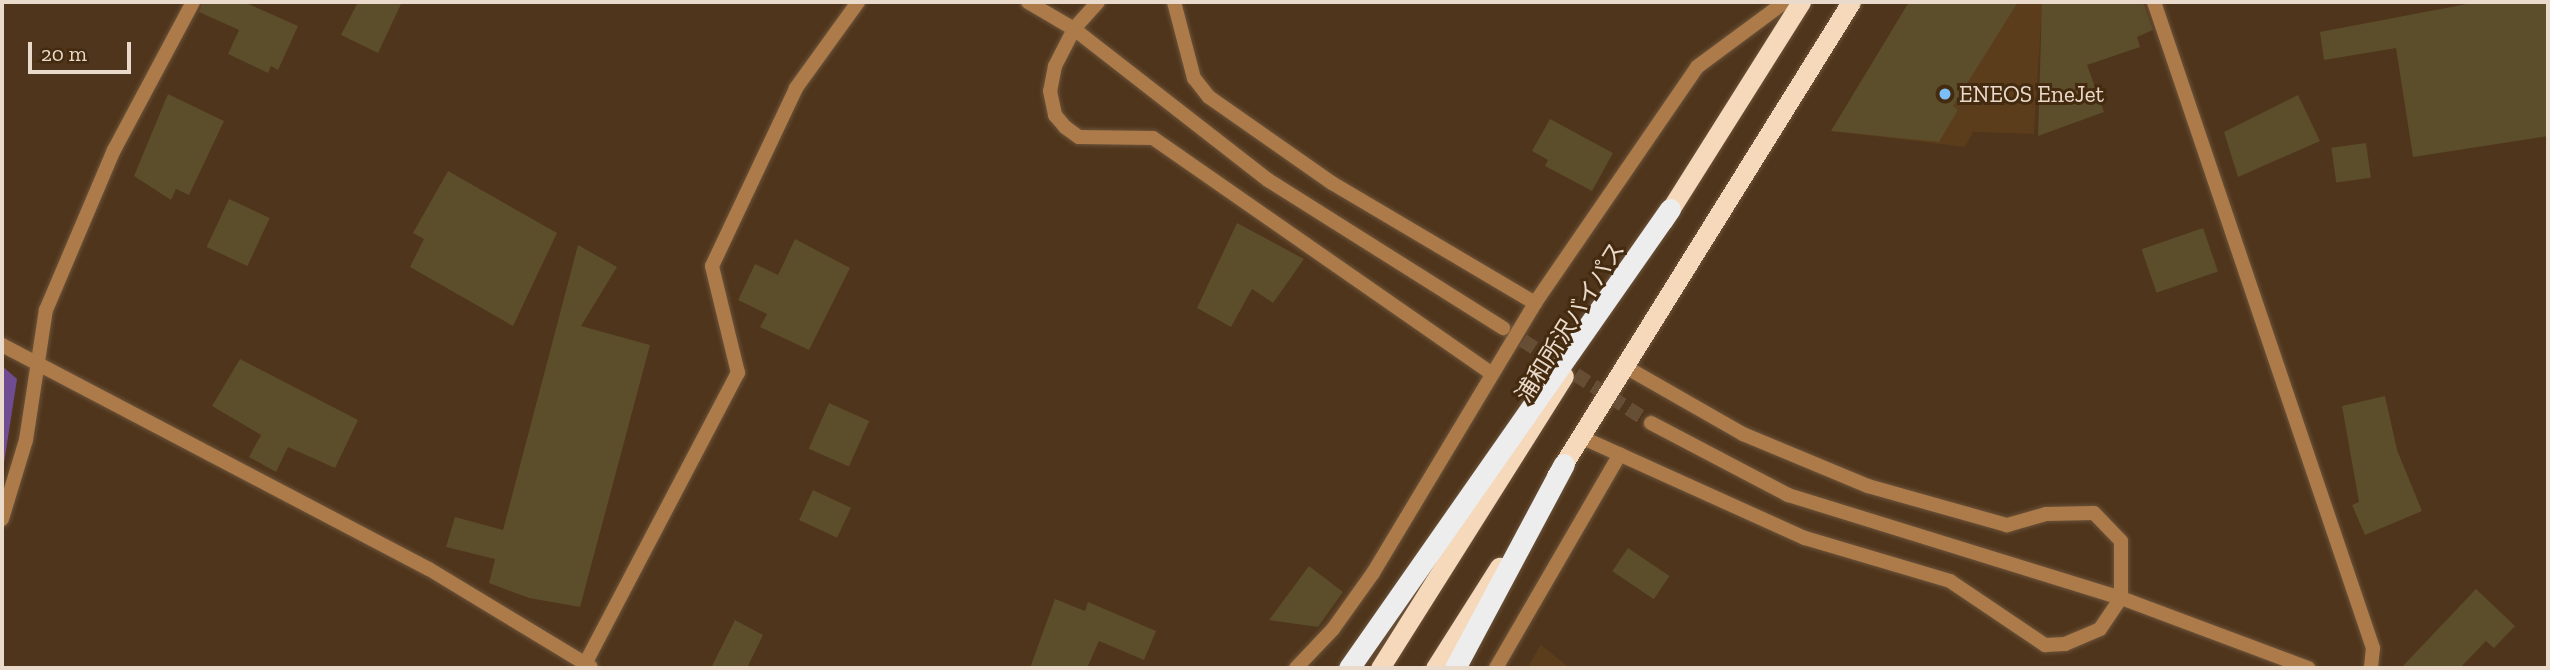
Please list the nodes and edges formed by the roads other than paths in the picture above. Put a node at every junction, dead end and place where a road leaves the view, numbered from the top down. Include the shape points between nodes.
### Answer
1 (193, 2) edge
2 (858, 2) edge
3 (1028, 2) edge
4 (1098, 2) edge
5 (1174, 2) edge
6 (1785, 2) edge
7 (1801, 2) edge
8 (1851, 2) edge
9 (2154, 2) edge
10 (1074, 29) junction
11 (1670, 209) junction
12 (1535, 303) junction
13 (1503, 328) tunnel mouth
14 (2, 345) edge
15 (35, 361) junction
16 (1624, 366) junction
17 (1491, 373) junction
18 (1651, 423) tunnel mouth
19 (1581, 437) junction
20 (1620, 454) junction
21 (1564, 464) junction
22 (2, 519) edge
23 (2121, 598) junction
24 (589, 665) edge
25 (1296, 668) edge
26 (1349, 668) edge
27 (1380, 668) edge
28 (1436, 668) edge
29 (1455, 668) edge
30 (1496, 668) edge
31 (2308, 668) edge
32 (2371, 668) edge

1 - 15 street via 83,219 46,310
2 - 24 street via 796,88 715,256 712,266 738,373
3 - 10 street
4 - 10 street
5 - 12 street via 1194,78 1209,97 1332,183
6 - 12 street via 1697,67
7 - 11 highway, 浦和所沢バイパス
8 - 16 highway
9 - 32 street via 2373,648
10 - 13 street via 1268,180
10 - 17 street via 1050,91 1055,114 1065,127 1079,136 1153,138
11 - 26 highway
11 - 27 highway, 浦和所沢バイパス
12 - 17 street
14 - 15 street
15 - 22 street via 26,440
15 - 24 street via 429,569
16 - 19 highway
16 - 23 street via 1743,434 1868,486 1994,523 2022,523 2065,511 2094,513 2121,541
17 - 25 street via 1373,573 1333,629
18 - 23 street via 1788,495
19 - 20 street
19 - 21 highway
20 - 23 street via 1735,511 1804,538 1950,581 2045,645 2065,644 2100,629
20 - 30 street
21 - 28 highway
21 - 29 highway
23 - 31 street

